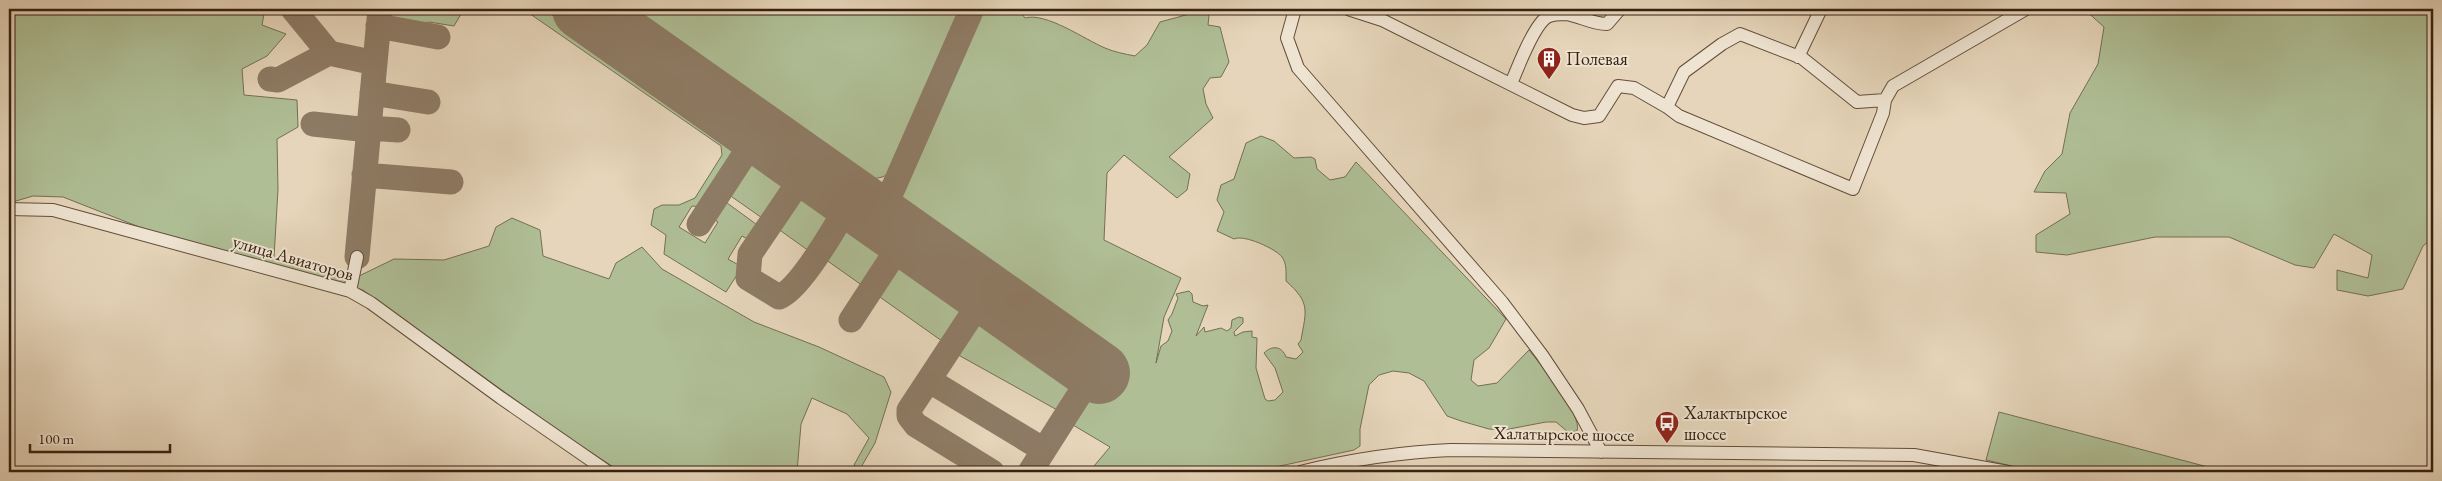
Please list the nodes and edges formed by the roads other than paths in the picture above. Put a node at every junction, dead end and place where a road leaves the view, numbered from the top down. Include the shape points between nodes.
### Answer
1 (1296, 9) edge
2 (1348, 9) edge
3 (1620, 9) edge
4 (1821, 9) edge
5 (2026, 9) edge
6 (1798, 57) junction
7 (1511, 84) junction
8 (1885, 100) junction
9 (1667, 107) junction
10 (9, 209) edge
11 (357, 257) dead end
12 (350, 290) junction
13 (1601, 452) junction
14 (608, 472) edge
15 (1300, 472) edge
16 (2008, 472) edge

1 - 13 street via 1287,38 1298,68 1502,302 1578,409
2 - 7 street via 1382,20
3 - 7 street via 1607,24 1595,24 1568,14 1545,18
4 - 6 street
5 - 8 street via 1893,86
6 - 8 street via 1857,102
6 - 9 street via 1740,34 1684,72
7 - 9 street via 1584,118 1599,116 1618,86 1634,88
8 - 9 street via 1853,190 1679,116
10 - 12 street, улица Авиаторов via 53,210
11 - 12 street
12 - 14 street, улица Авиаторов
13 - 15 street, Халатырское шоссе via 1422,451
13 - 16 street, Халатырское шоссе via 1914,455

